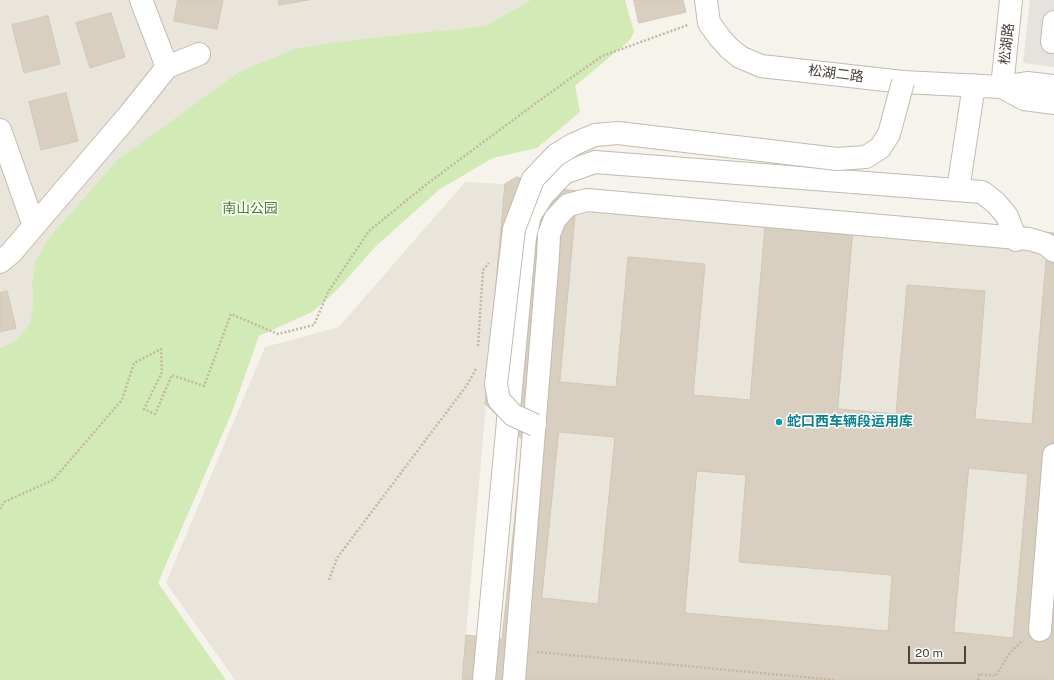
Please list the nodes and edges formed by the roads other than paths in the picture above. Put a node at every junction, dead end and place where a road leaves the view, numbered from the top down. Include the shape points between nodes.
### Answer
1 (141, 0) edge
2 (706, 0) edge
3 (1011, 0) edge
4 (199, 54) dead end
5 (167, 67) junction
6 (902, 82) junction
7 (974, 85) junction
8 (1002, 87) junction
9 (1053, 99) edge
10 (0, 130) edge
11 (958, 190) junction
12 (34, 226) junction
13 (1016, 240) dead end
14 (1054, 251) edge
15 (0, 262) edge
16 (535, 425) junction
17 (1054, 455) edge
18 (1040, 630) road end
19 (484, 680) edge
20 (514, 680) edge

1 - 5 street
2 - 6 street, 松湖二路 via 709,23 720,38 740,57 761,66
3 - 8 street, 松湖路
4 - 5 street
5 - 12 street
6 - 7 street, 松湖二路
6 - 16 street, bridge via 889,134 880,148 866,157 837,159 618,133 595,135 556,155 533,179 514,229 496,384 498,400 514,415
7 - 8 street, 松湖二路
7 - 11 street
8 - 9 street, 松湖路 via 1026,83
10 - 12 street
11 - 13 street via 982,192 996,203 1006,216
11 - 19 street via 595,162 564,173 543,195 530,215 524,237
12 - 15 street
14 - 16 street via 1046,244 1029,239 587,200 568,205 555,219 549,234
16 - 20 street
17 - 18 street

